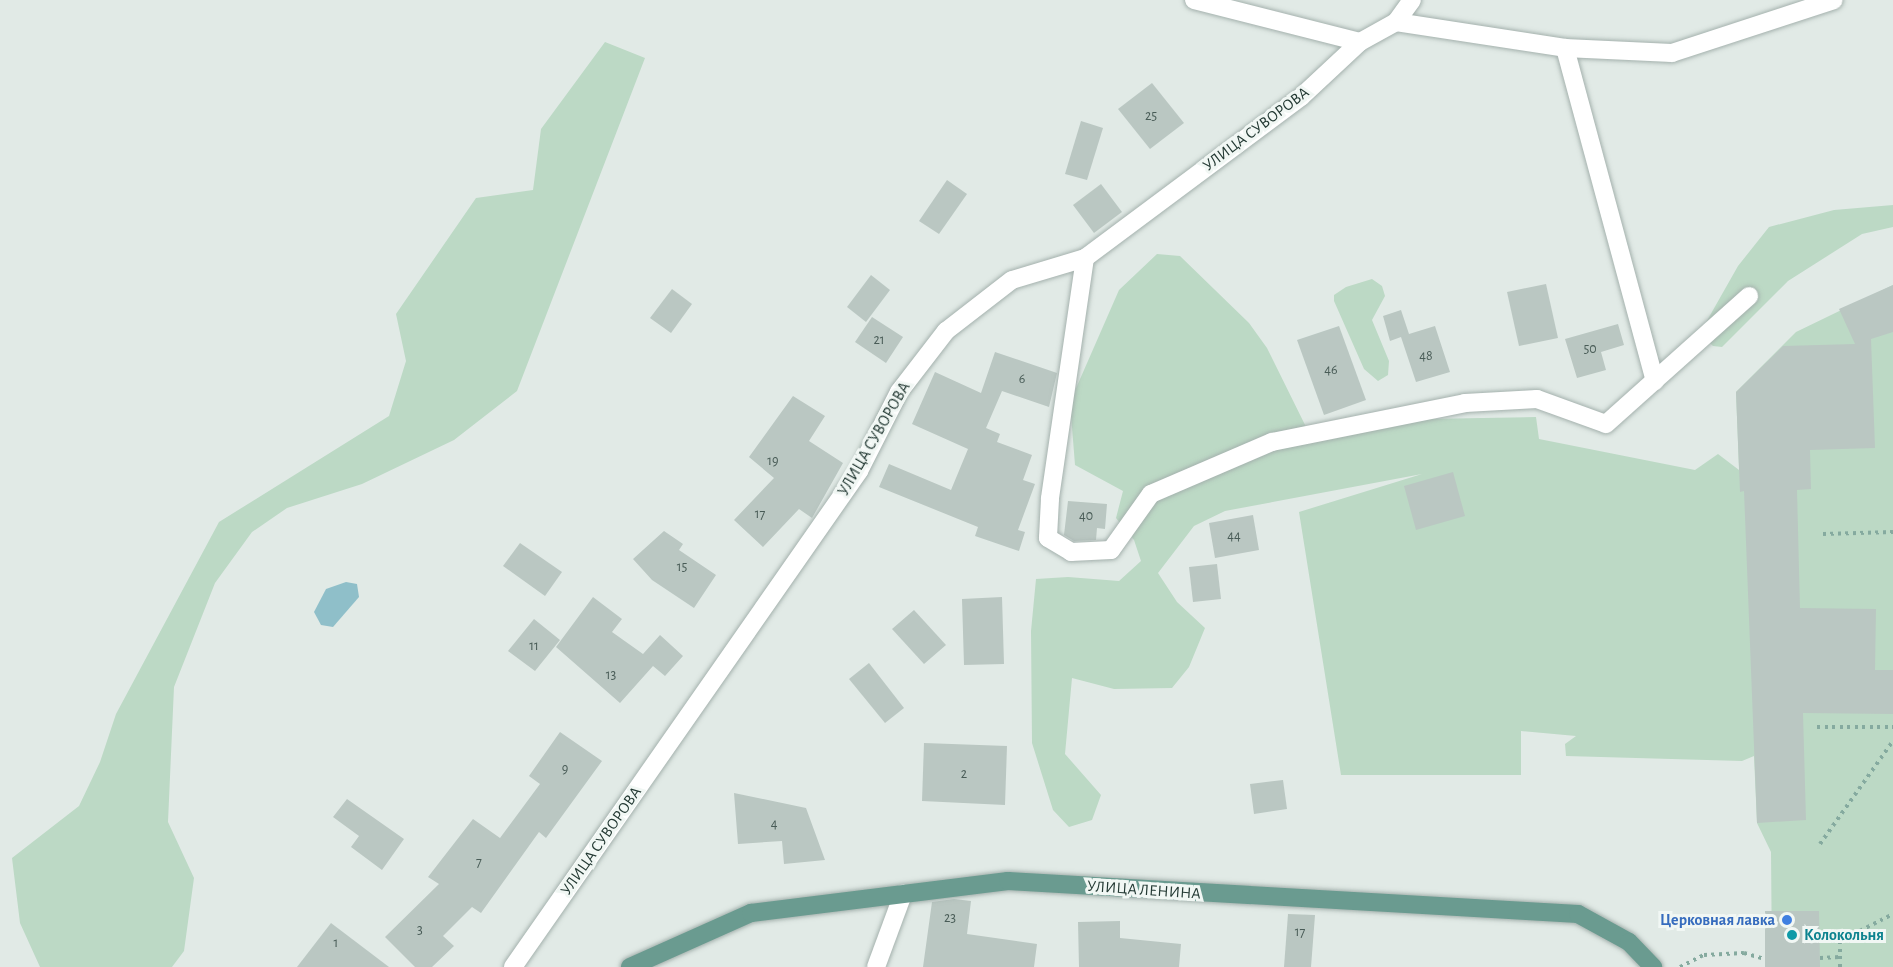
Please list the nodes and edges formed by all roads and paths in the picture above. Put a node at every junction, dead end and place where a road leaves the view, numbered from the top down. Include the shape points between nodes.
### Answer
1 (1194, 0) edge
2 (1412, 0) edge
3 (1834, 0) edge
4 (1396, 22) junction
5 (1360, 42) junction
6 (1565, 48) junction
7 (1085, 258) junction
8 (1749, 296) dead end
9 (1655, 381) junction
10 (1893, 532) edge
11 (1823, 534) dead end
12 (1818, 727) dead end
13 (1893, 728) edge
14 (1893, 741) edge
15 (1820, 844) dead end
16 (903, 894) junction
17 (1893, 915) edge
18 (1840, 957) junction
19 (1820, 958) dead end
20 (1765, 959) dead end
21 (513, 967) edge
22 (630, 967) edge
23 (876, 967) edge
24 (1653, 967) edge
25 (1680, 967) edge
26 (1840, 967) edge

1 - 5 street
2 - 4 street, УЛИЦА СУВОРОВА
3 - 6 street via 1798,15 1672,52
4 - 5 street, УЛИЦА СУВОРОВА
4 - 6 street
5 - 7 street, УЛИЦА СУВОРОВА via 1301,97
6 - 9 street
7 - 9 street via 1050,499 1048,538 1071,552 1111,550 1150,494 1272,442 1485,402 1537,399 1606,424
7 - 21 street, УЛИЦА СУВОРОВА via 1012,280 946,331 899,392 859,471
8 - 9 street
10 - 11 path
12 - 13 path
14 - 15 path
16 - 22 main road, УЛИЦА ЛЕНИНА via 752,913
16 - 23 street
16 - 24 main road, УЛИЦА ЛЕНИНА via 1008,881 1578,914 1629,942
17 - 18 path via 1840,940
18 - 19 path
18 - 26 path
20 - 25 path via 1744,953 1704,955

